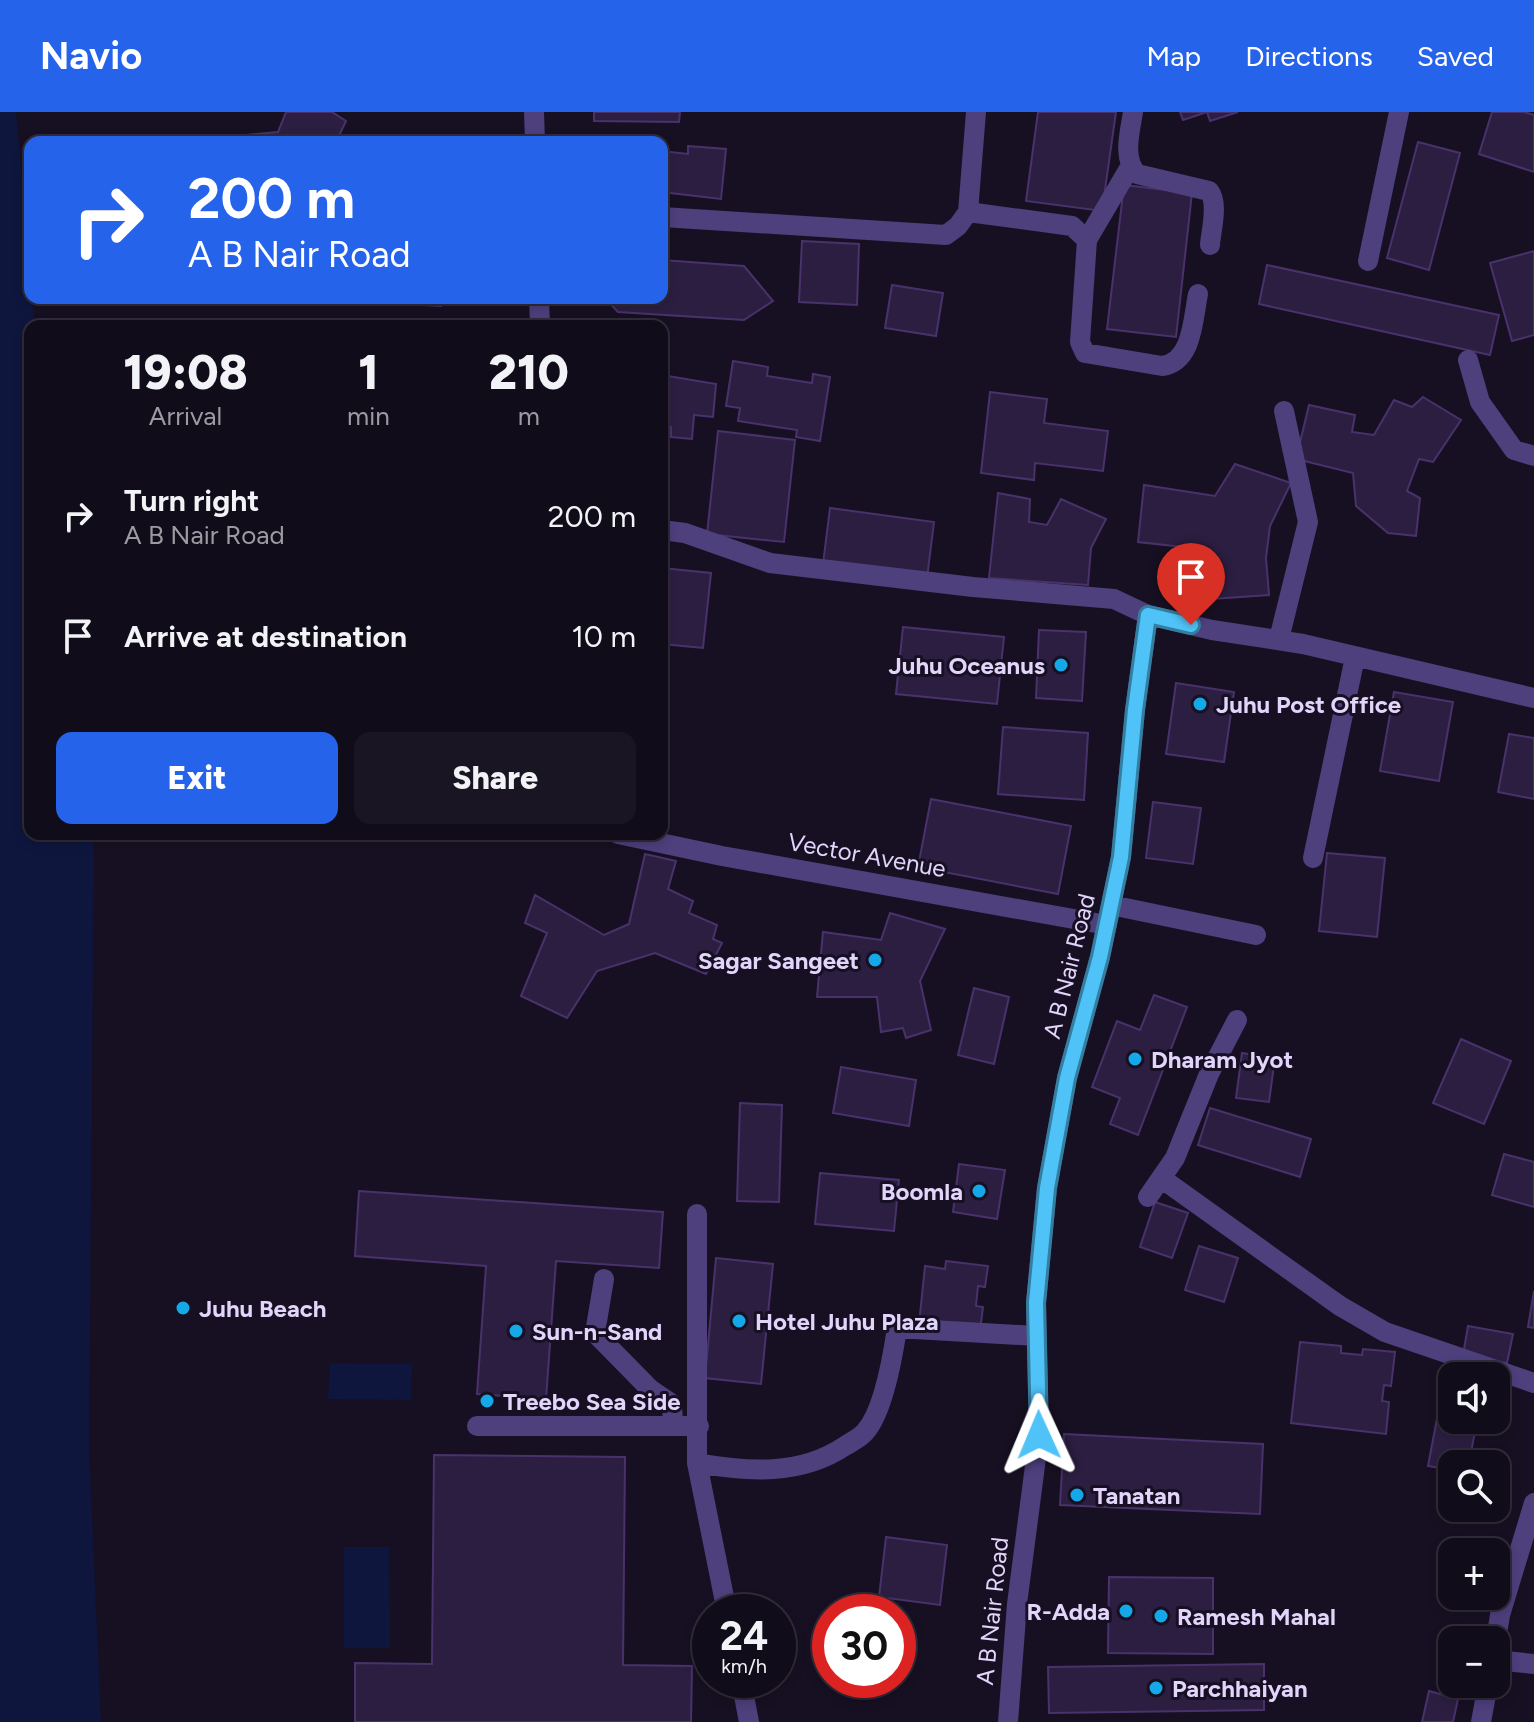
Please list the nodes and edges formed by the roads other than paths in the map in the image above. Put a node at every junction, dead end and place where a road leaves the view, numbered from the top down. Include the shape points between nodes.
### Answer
1 (534, 112) edge
2 (976, 112) edge
3 (1133, 112) edge
4 (1399, 112) edge
5 (535, 136) edge
6 (1130, 167) junction
7 (968, 212) junction
8 (668, 217) edge
9 (1087, 240) junction
10 (1210, 245) dead end
11 (1368, 261) dead end
12 (1198, 294) dead end
13 (1468, 360) dead end
14 (1284, 411) dead end
15 (1534, 456) edge
16 (668, 531) edge
17 (1148, 615) junction
18 (1279, 639) junction
19 (1355, 657) junction
20 (1534, 698) edge
21 (646, 840) edge
22 (1313, 858) dead end
23 (1109, 915) junction
24 (1256, 935) dead end
25 (1237, 1020) dead end
26 (1161, 1178) junction
27 (1148, 1197) dead end
28 (697, 1214) dead end
29 (604, 1279) dead end
30 (1037, 1336) junction
31 (1534, 1383) edge
32 (673, 1425) junction
33 (477, 1426) dead end
34 (699, 1426) junction
35 (697, 1463) junction
36 (1534, 1503) edge
37 (723, 1594) edge
38 (1498, 1626) edge
39 (1510, 1661) edge
40 (1534, 1664) edge
41 (744, 1698) edge
42 (1485, 1698) edge
43 (749, 1722) edge
44 (1008, 1722) edge
45 (1481, 1722) edge

1 - 5 street
2 - 7 street
3 - 6 street
4 - 11 street
6 - 9 street
6 - 10 street via 1137,174 1209,191 1214,197
7 - 8 street via 946,235
7 - 9 street via 1072,226
9 - 12 street via 1080,342 1085,353 1170,365 1188,345
13 - 15 street via 1480,402 1514,450
14 - 18 street via 1308,522
16 - 17 street via 770,563 1114,599
17 - 18 street
17 - 23 street, A B Nair Road via 1121,857
18 - 19 street
19 - 20 street
19 - 22 street
21 - 23 street, Vector Avenue
23 - 24 street, Vector Avenue
23 - 30 street, A B Nair Road via 1067,1078 1047,1188
25 - 26 street
26 - 27 street
26 - 31 street via 1340,1306 1385,1332
28 - 34 street
29 - 32 street via 595,1333 672,1404
30 - 35 street via 897,1328 881,1399 865,1432 829,1457 803,1467 759,1471
30 - 44 street, A B Nair Road via 1039,1435
32 - 33 street
32 - 34 street
34 - 35 street
35 - 37 street
36 - 38 street
39 - 40 street
41 - 43 street
42 - 45 street

